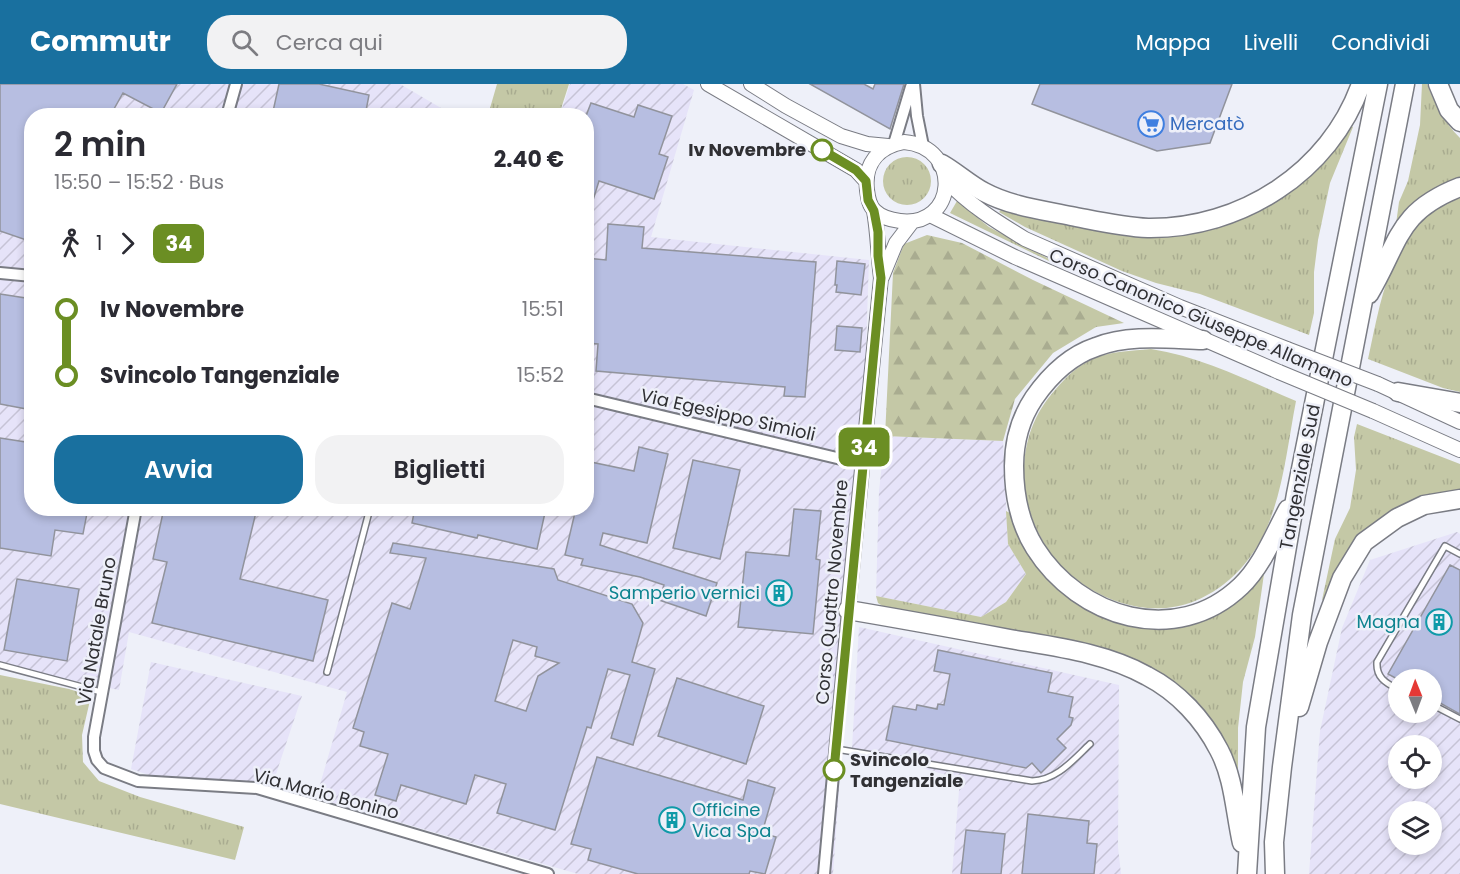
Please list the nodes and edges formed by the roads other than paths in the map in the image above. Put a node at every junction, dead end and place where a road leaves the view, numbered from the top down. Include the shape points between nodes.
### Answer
1 (236, 84) edge
2 (708, 84) edge
3 (752, 84) edge
4 (913, 84) edge
5 (1361, 84) edge
6 (1378, 84) edge
7 (1405, 84) edge
8 (1438, 84) edge
9 (229, 108) edge
10 (1460, 122) edge
11 (891, 145) junction
12 (923, 146) junction
13 (944, 172) junction
14 (866, 181) junction
15 (1460, 187) edge
16 (874, 211) junction
17 (930, 216) junction
18 (912, 222) junction
19 (0, 273) edge
20 (24, 275) edge
21 (881, 278) junction
22 (1362, 306) junction
23 (1203, 340) junction
24 (1398, 392) junction
25 (594, 400) edge
26 (1460, 403) edge
27 (1460, 422) edge
28 (1460, 450) edge
29 (862, 464) junction
30 (1296, 494) junction
31 (1460, 499) edge
32 (135, 516) edge
33 (368, 516) edge
34 (1460, 554) edge
35 (848, 610) junction
36 (0, 665) edge
37 (327, 672) dead end
38 (1388, 683) edge
39 (103, 692) junction
40 (1442, 710) edge
41 (1460, 719) edge
42 (1090, 744) dead end
43 (836, 749) junction
44 (97, 760) joint
45 (1282, 767) junction
46 (1247, 870) edge
47 (548, 874) edge
48 (824, 874) edge
49 (1275, 874) edge

1 - 9 street
2 - 14 main road via 856,170
3 - 11 main road via 841,136 867,144
4 - 11 street
4 - 12 street
5 - 13 highway via 1335,136 1298,175 1251,204 1199,223 1149,228 1122,226 1033,209 984,192
6 - 30 highway, Tangenziale Sud
7 - 22 highway, Tangenziale Sud
8 - 10 highway via 1449,110
11 - 12 main road via 904,142
11 - 14 main road via 872,160
12 - 13 main road via 937,157
13 - 17 main road via 946,192
13 - 24 main road, Corso Canonico Giuseppe Allamano, bridge via 961,196 1025,239 1180,307
14 - 16 main road
15 - 22 highway via 1444,193 1412,216
16 - 18 main road via 887,219
16 - 21 main road, Corso Quattro Novembre
17 - 18 main road
17 - 23 main road, Corso Canonico Giuseppe Allamano
18 - 21 main road, Corso Quattro Novembre via 896,243
19 - 20 street
21 - 29 main road, Corso Quattro Novembre
22 - 45 highway, Tangenziale Sud via 1302,615
23 - 28 main road, Corso Canonico Giuseppe Allamano, bridge
23 - 30 highway via 1122,340 1098,346 1076,355 1040,390 1025,411 1014,452 1017,502 1034,547 1066,584 1110,612 1156,620 1180,618 1200,613 1240,587 1253,573
24 - 26 highway
24 - 27 main road, Corso Canonico Giuseppe Allamano
25 - 29 street, Via Egesippo Simioli
29 - 35 main road, Corso Quattro Novembre
30 - 46 highway, Tangenziale Sud via 1256,727
31 - 45 highway via 1424,505 1397,518 1364,542 1342,578 1318,642
32 - 39 street, Via Natale Bruno
33 - 37 lane
34 - 38 lane via 1445,546 1377,662 1380,679
35 - 43 street, Corso Quattro Novembre
35 - 46 highway via 1080,652 1148,676 1196,714 1219,749 1231,783
36 - 39 lane
39 - 44 street, Via Natale Bruno via 94,737
40 - 41 lane
42 - 43 lane via 1063,770 1044,780 1032,781
43 - 48 street, Corso Quattro Novembre
44 - 47 street, Via Mario Bonino via 104,768 138,781 257,788
45 - 49 highway, Tangenziale Sud via 1274,842

